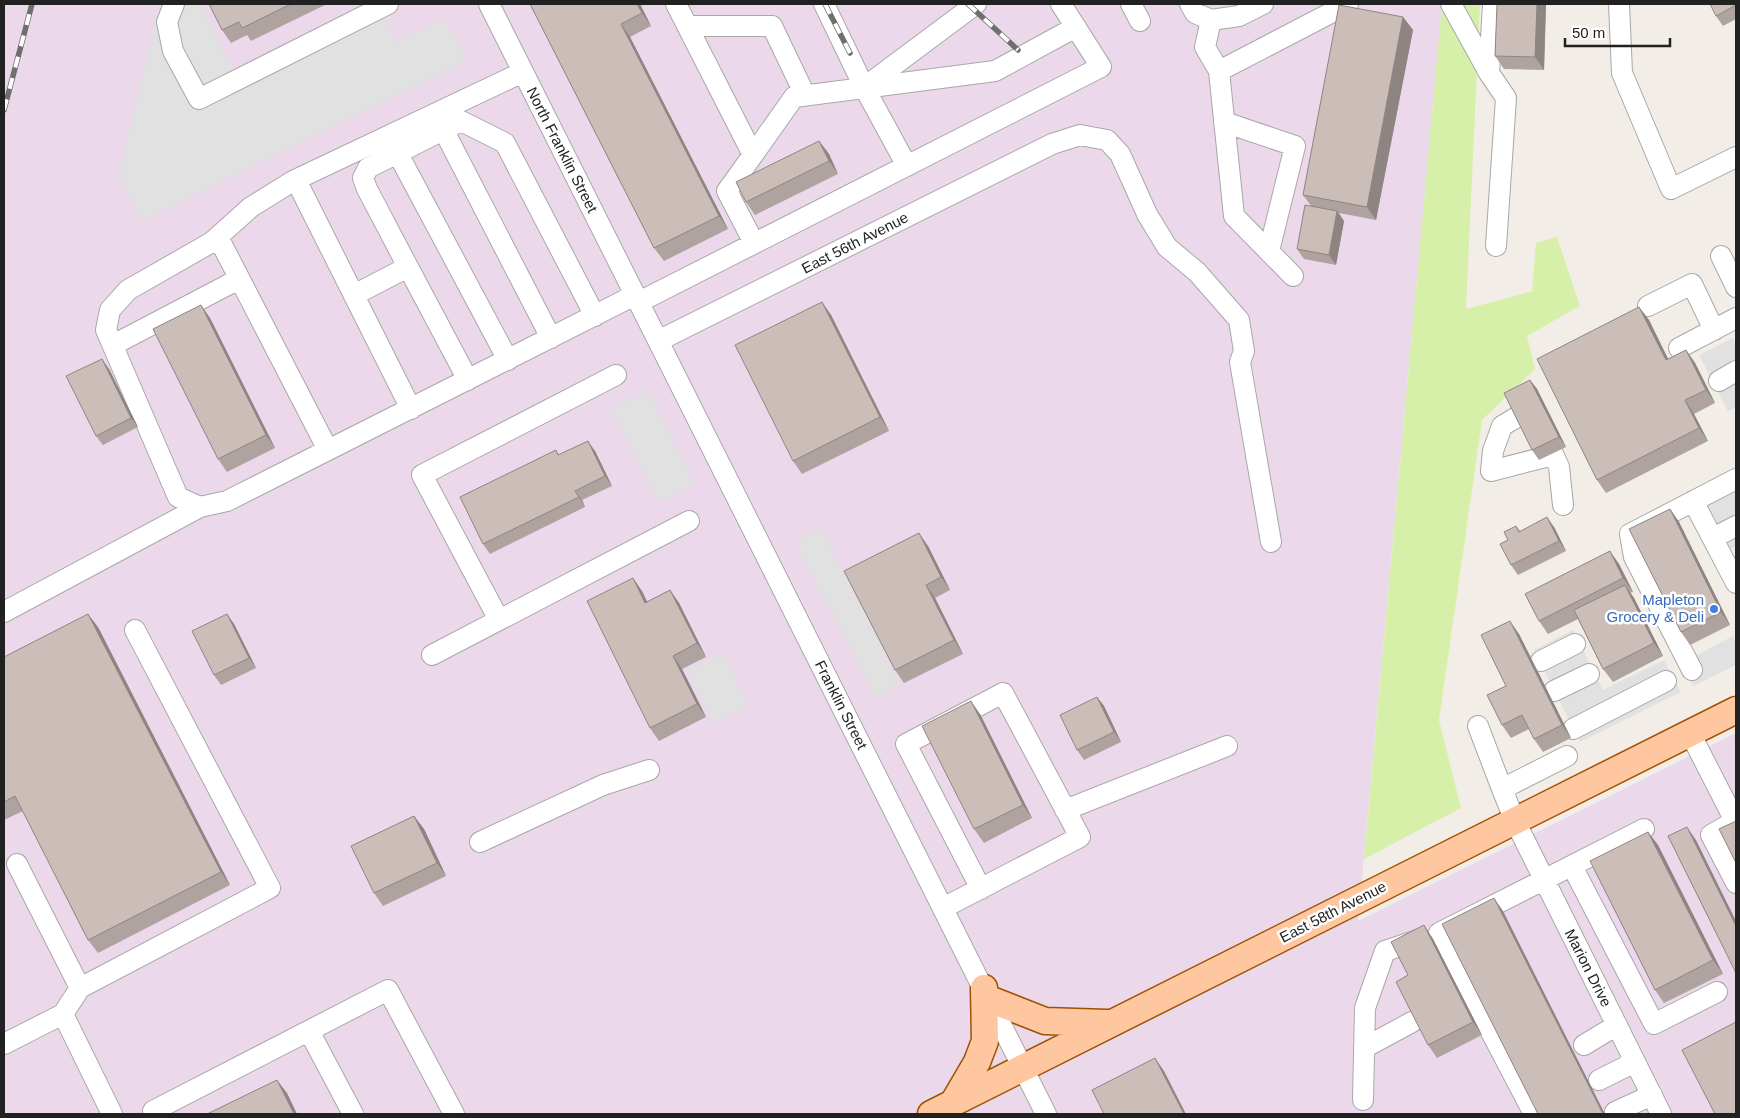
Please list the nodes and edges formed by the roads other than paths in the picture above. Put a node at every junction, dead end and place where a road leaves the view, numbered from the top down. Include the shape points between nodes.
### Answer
1 (174, 4) edge
2 (388, 4) edge
3 (489, 4) edge
4 (676, 4) edge
5 (824, 4) edge
6 (976, 4) edge
7 (1061, 4) edge
8 (1190, 4) edge
9 (1263, 4) edge
10 (1348, 4) edge
11 (1451, 4) edge
12 (1493, 4) edge
13 (1619, 4) edge
14 (1211, 20) junction
15 (687, 26) junction
16 (1076, 26) junction
17 (1219, 71) junction
18 (523, 72) junction
19 (1489, 73) junction
20 (864, 87) junction
21 (805, 95) junction
22 (1224, 122) junction
23 (443, 128) junction
24 (397, 152) junction
25 (753, 155) junction
26 (1736, 157) edge
27 (907, 166) junction
28 (296, 180) junction
29 (218, 237) junction
30 (754, 243) junction
31 (1496, 246) dead end
32 (1269, 251) junction
33 (1721, 256) dead end
34 (408, 267) junction
35 (1293, 276) dead end
36 (239, 279) junction
37 (1736, 287) edge
38 (354, 295) junction
39 (637, 298) junction
40 (1648, 306) dead end
41 (594, 316) junction
42 (1736, 318) edge
43 (1714, 330) junction
44 (551, 338) junction
45 (658, 341) junction
46 (112, 345) junction
47 (1679, 348) dead end
48 (508, 360) junction
49 (1736, 371) edge
50 (616, 375) dead end
51 (468, 380) junction
52 (1719, 381) dead end
53 (411, 409) junction
54 (328, 450) junction
55 (1553, 455) dead end
56 (1736, 479) edge
57 (1563, 505) dead end
58 (200, 507) junction
59 (1697, 508) junction
60 (689, 521) dead end
61 (1736, 526) edge
62 (1713, 538) junction
63 (1271, 542) dead end
64 (1731, 558) edge
65 (1736, 582) edge
66 (4, 612) edge
67 (498, 620) junction
68 (135, 630) dead end
69 (1574, 644) dead end
70 (432, 655) dead end
71 (1541, 661) dead end
72 (1692, 670) dead end
73 (1589, 674) dead end
74 (1666, 681) dead end
75 (1554, 691) dead end
76 (1736, 710) edge
77 (1478, 726) dead end
78 (1573, 729) dead end
79 (1690, 733) junction
80 (1227, 746) dead end
81 (1567, 756) dead end
82 (649, 770) dead end
83 (1502, 789) junction
84 (1065, 810) junction
85 (1736, 820) edge
86 (1515, 821) junction
87 (1644, 829) dead end
88 (480, 842) dead end
89 (17, 864) dead end
90 (1572, 866) junction
91 (1544, 880) junction
92 (1736, 883) edge
93 (981, 888) junction
94 (943, 908) junction
95 (1602, 923) junction
96 (1439, 933) junction
97 (1574, 939) junction
98 (80, 988) junction
99 (1717, 992) dead end
100 (986, 994) junction
101 (63, 1014) junction
102 (1412, 1022) edge
103 (1110, 1023) junction
104 (1617, 1025) junction
105 (308, 1031) junction
106 (4, 1044) edge
107 (1584, 1045) dead end
108 (1364, 1048) junction
109 (1635, 1062) junction
110 (1023, 1067) junction
111 (1600, 1080) dead end
112 (1652, 1095) junction
113 (1363, 1100) dead end
114 (953, 1102) junction
115 (153, 1111) dead end
116 (1615, 1112) dead end
117 (112, 1114) edge
118 (353, 1114) edge
119 (454, 1114) edge
120 (930, 1114) edge
121 (1046, 1114) edge
122 (1534, 1114) edge
123 (1661, 1114) edge

1 - 2 street via 168,22 173,51 199,99
3 - 18 street, North Franklin Street
4 - 15 street
5 - 20 street
6 - 20 street
7 - 16 street
8 - 14 street via 1195,13
9 - 14 street via 1239,16
10 - 17 street
11 - 19 street
12 - 19 street
13 - 26 street via 1622,72 1671,189
14 - 17 street via 1205,47
15 - 21 street via 772,26
15 - 25 street
16 - 20 street via 995,72
16 - 27 street via 1101,67
17 - 22 street
18 - 28 street
18 - 39 street, North Franklin Street
19 - 31 street via 1506,98
20 - 21 street
20 - 27 street
21 - 25 street via 794,97
22 - 32 street via 1234,216
22 - 32 street via 1295,146
23 - 24 street
23 - 41 street via 462,121 504,143
23 - 44 street
24 - 34 street via 368,168 363,178
24 - 48 street
25 - 30 street via 727,191
27 - 30 street
28 - 29 street via 251,207
28 - 38 street
29 - 36 street
29 - 46 street via 128,290 110,310 106,330
30 - 39 street
32 - 35 street
33 - 37 street
34 - 38 street
34 - 51 street
36 - 46 street
36 - 54 street
38 - 53 street
39 - 41 street
39 - 45 street, Franklin Street
40 - 43 street via 1692,284
41 - 44 street
42 - 43 street
43 - 47 street
44 - 48 street
45 - 63 street, East 56th Avenue via 1052,144 1080,135 1107,140 1120,154 1147,214 1167,247 1197,272 1239,320 1244,351 1240,362
45 - 94 street, Franklin Street
46 - 58 street via 178,497
48 - 51 street
49 - 52 street
50 - 67 street via 422,475
51 - 53 street
53 - 54 street
54 - 58 street via 227,501
55 - 57 street via 1559,467
56 - 59 street
58 - 66 street
59 - 62 street
59 - 72 street via 1630,534 1634,557
60 - 67 street
61 - 62 street
62 - 64 street
64 - 65 street
67 - 70 street
68 - 98 street via 270,888
69 - 71 street
73 - 75 street
74 - 78 street
76 - 79 main road, East 58th Avenue
77 - 83 street, Marion Drive
79 - 85 street
79 - 86 main road, East 58th Avenue
80 - 84 street
81 - 83 street
82 - 88 street via 603,785
83 - 86 street, Marion Drive
84 - 93 street via 1080,837
84 - 93 street via 1003,693 906,744
85 - 92 street via 1711,835
86 - 91 street, Marion Drive
86 - 103 main road, East 58th Avenue
87 - 90 street
89 - 98 street
90 - 91 street
90 - 95 street
91 - 96 street
91 - 97 street, Marion Drive
93 - 94 street
94 - 100 street, Franklin Street
95 - 97 street
95 - 99 street via 1654,1024
96 - 108 street via 1385,951 1365,1008
96 - 122 street
97 - 104 street, Marion Drive
98 - 101 street
100 - 103 main road via 1045,1021
100 - 110 street, Franklin Street
100 - 114 main road via 985,1041 977,1062
101 - 106 street
101 - 117 street
102 - 108 street
103 - 110 main road, East 58th Avenue
104 - 107 street
104 - 109 street, Marion Drive
105 - 115 street
105 - 118 street
105 - 119 street via 388,990
108 - 113 street
109 - 111 street
109 - 112 street, Marion Drive
110 - 114 main road, East 58th Avenue
110 - 121 street, Franklin Street
112 - 116 street
112 - 123 street, Marion Drive
114 - 120 main road, East 58th Avenue

